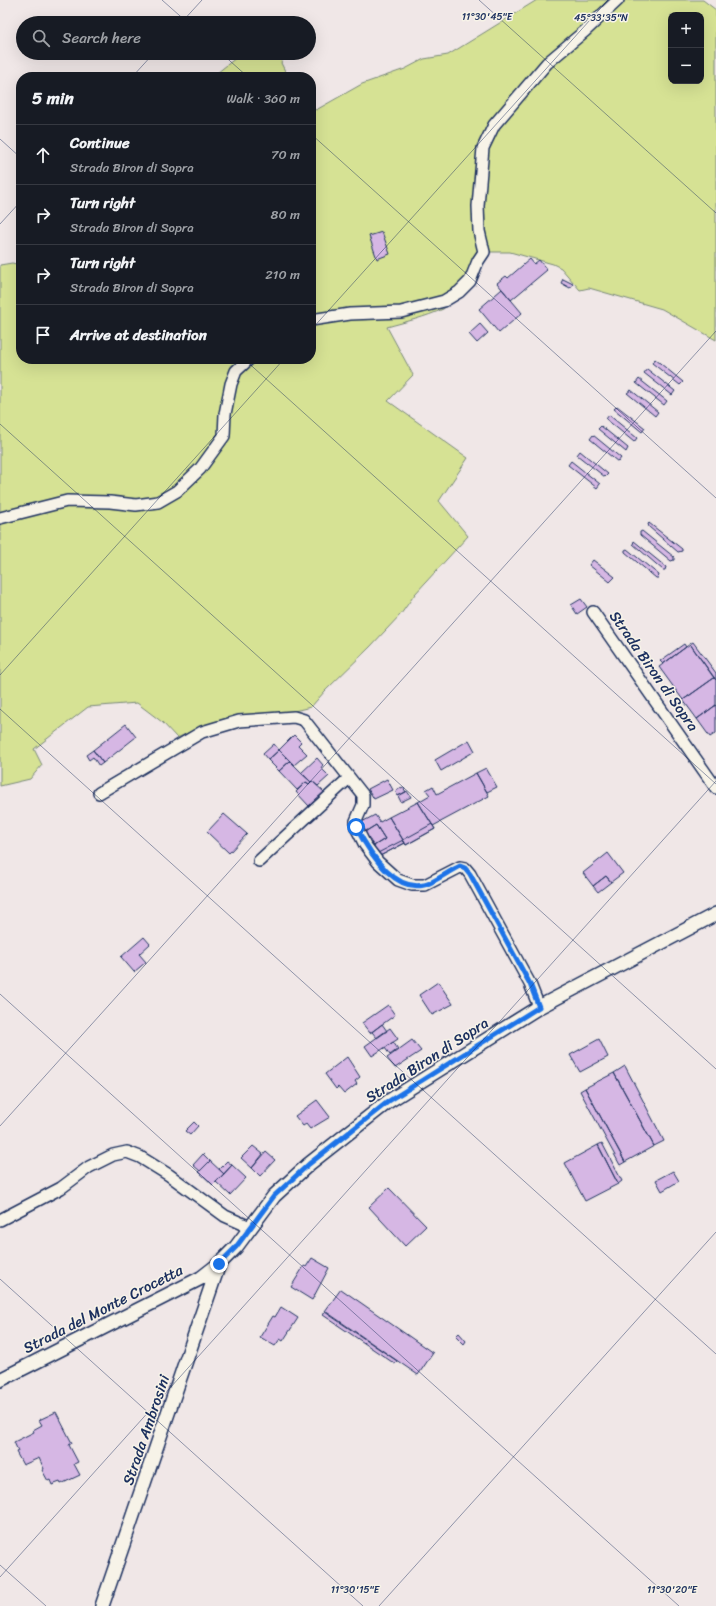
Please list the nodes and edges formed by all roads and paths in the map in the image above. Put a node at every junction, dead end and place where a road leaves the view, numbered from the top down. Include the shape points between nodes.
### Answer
1 (618, 0) edge
2 (316, 319) edge
3 (244, 364) edge
4 (0, 518) edge
5 (593, 612) dead end
6 (349, 778) junction
7 (716, 788) edge
8 (99, 793) dead end
9 (259, 861) dead end
10 (716, 914) edge
11 (539, 1007) junction
12 (0, 1220) edge
13 (250, 1227) junction
14 (219, 1264) junction
15 (0, 1380) edge
16 (102, 1606) edge

1 - 2 street via 547,63 494,125 482,155 478,206 479,231 484,252 470,281 444,301 401,312 350,314
3 - 4 street via 236,371 231,384 224,436 200,469 177,491 158,502 136,505 67,500
5 - 7 street, Strada Biron di Sopra
6 - 8 street via 304,720 294,717 239,721 202,732
6 - 9 street
6 - 11 street via 363,795 363,805 356,827 378,862 398,880 425,886 460,866 470,874 530,984
10 - 11 street, Strada Biron di Sopra
11 - 13 street, Strada Biron di Sopra via 389,1101 309,1164 274,1196
12 - 13 street via 61,1188 89,1167 127,1152 169,1175 225,1216
13 - 14 street, Strada Biron di Sopra via 236,1247
14 - 15 street, Strada del Monte Crocetta via 201,1278
14 - 16 street, Strada Ambrosini

